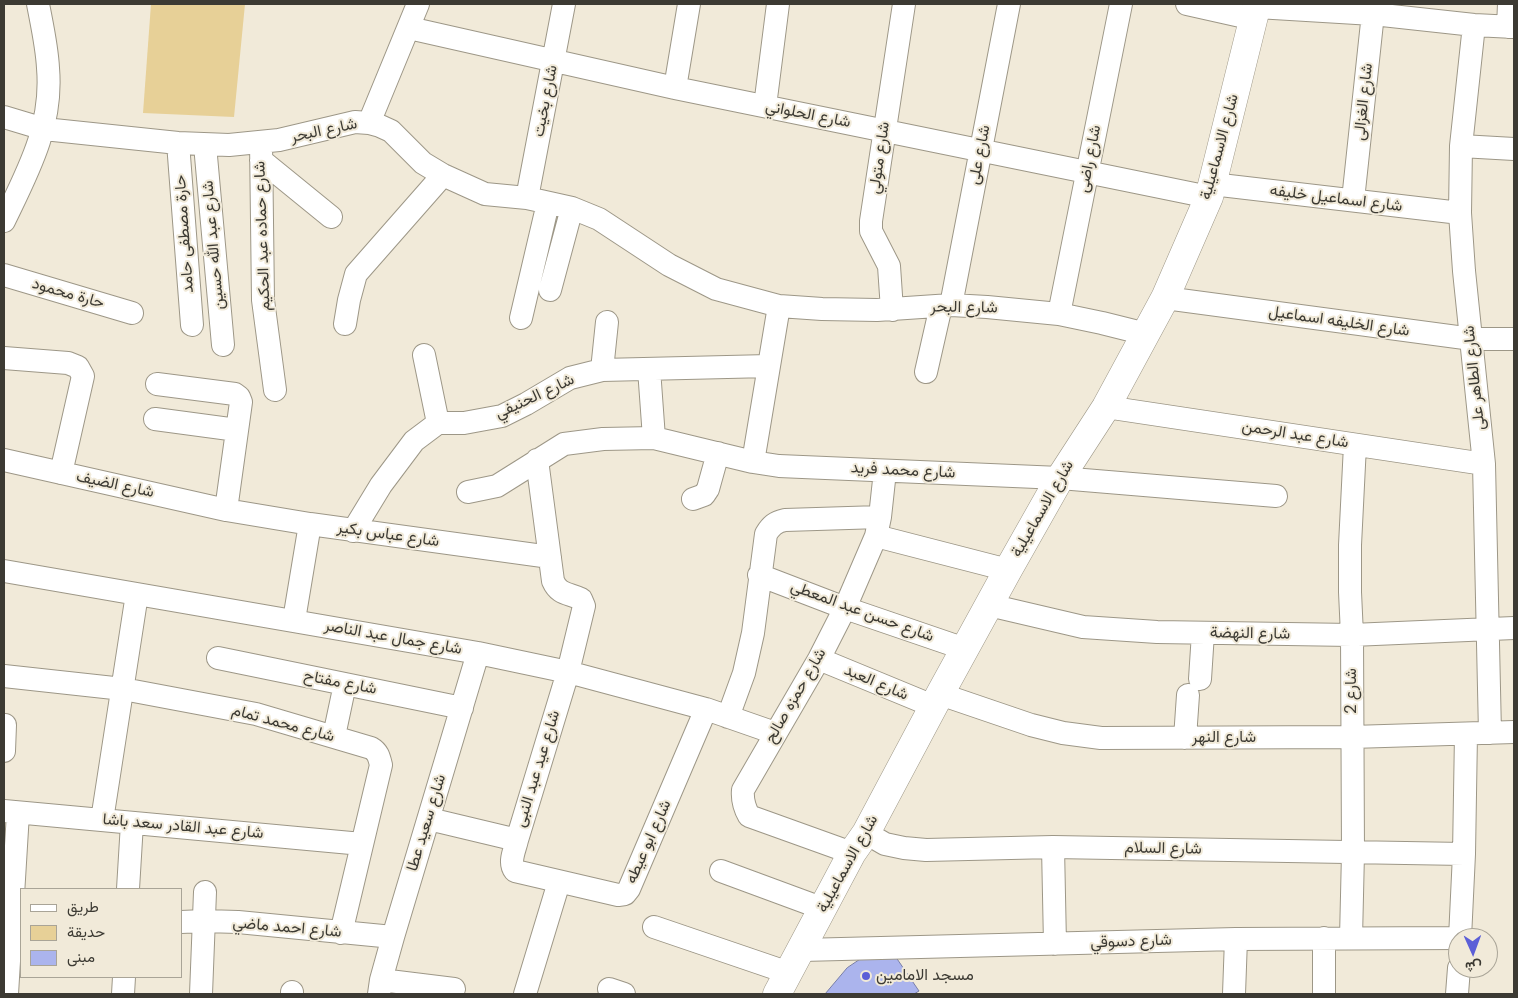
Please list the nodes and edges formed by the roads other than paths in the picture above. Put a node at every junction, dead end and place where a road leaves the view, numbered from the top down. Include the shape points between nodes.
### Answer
1 (30, 4) edge
2 (38, 4) edge
3 (418, 4) edge
4 (564, 4) edge
5 (689, 4) edge
6 (778, 4) edge
7 (904, 4) edge
8 (1009, 4) edge
9 (1121, 4) edge
10 (1187, 4) edge
11 (1509, 4) edge
12 (1373, 9) edge
13 (1256, 10) edge
14 (1474, 25) junction
15 (1511, 27) edge
16 (410, 28) junction
17 (554, 61) junction
18 (675, 88) junction
19 (765, 106) junction
20 (4, 117) edge
21 (369, 122) junction
22 (44, 129) junction
23 (884, 130) junction
24 (178, 143) junction
25 (206, 145) junction
26 (1461, 146) junction
27 (1514, 149) edge
28 (981, 150) junction
29 (261, 151) junction
30 (1088, 172) junction
31 (443, 175) junction
32 (1210, 191) junction
33 (1353, 200) junction
34 (537, 201) junction
35 (572, 208) junction
36 (1460, 213) junction
37 (331, 216) dead end
38 (4, 221) edge
39 (4, 275) edge
40 (550, 290) dead end
41 (1165, 298) junction
42 (779, 306) junction
43 (946, 306) junction
44 (892, 310) junction
45 (132, 313) dead end
46 (1059, 314) junction
47 (522, 318) dead end
48 (606, 322) dead end
49 (344, 324) dead end
50 (192, 325) dead end
51 (1146, 334) junction
52 (1472, 339) junction
53 (1514, 339) edge
54 (223, 345) dead end
55 (424, 355) dead end
56 (4, 358) edge
57 (769, 366) junction
58 (650, 369) junction
59 (602, 370) junction
60 (926, 372) dead end
61 (157, 384) dead end
62 (275, 390) dead end
63 (1106, 407) junction
64 (155, 419) dead end
65 (438, 423) junction
66 (237, 430) junction
67 (654, 438) junction
68 (1355, 444) junction
69 (718, 453) junction
70 (4, 460) edge
71 (537, 460) junction
72 (753, 462) junction
73 (1484, 464) junction
74 (885, 471) junction
75 (61, 473) junction
76 (1060, 478) junction
77 (468, 492) dead end
78 (1276, 496) dead end
79 (693, 499) dead end
80 (226, 510) junction
81 (310, 524) junction
82 (878, 527) junction
83 (352, 530) junction
84 (550, 557) junction
85 (1008, 570) junction
86 (4, 571) edge
87 (759, 575) junction
88 (137, 594) junction
89 (989, 605) junction
90 (845, 608) junction
91 (294, 620) junction
92 (1514, 628) edge
93 (1488, 629) junction
94 (1202, 633) junction
95 (1352, 635) junction
96 (964, 649) junction
97 (478, 653) junction
98 (218, 658) dead end
99 (819, 659) junction
100 (568, 672) junction
101 (4, 676) edge
102 (345, 684) junction
103 (123, 689) junction
104 (936, 700) junction
105 (462, 708) junction
106 (706, 709) junction
107 (728, 717) junction
108 (5, 725) dead end
109 (1514, 732) edge
110 (775, 733) junction
111 (1490, 733) junction
112 (1466, 734) junction
113 (334, 736) junction
114 (1352, 737) junction
115 (1185, 738) junction
116 (4, 751) edge
117 (11, 812) edge
118 (429, 819) junction
119 (102, 820) junction
120 (132, 823) junction
121 (517, 840) junction
122 (859, 843) junction
123 (362, 844) junction
124 (1053, 848) junction
125 (1353, 853) junction
126 (1464, 854) junction
127 (512, 867) joint
128 (721, 872) dead end
129 (559, 882) junction
130 (128, 888) edge
131 (205, 892) dead end
132 (824, 909) junction
133 (204, 921) junction
134 (182, 922) edge
135 (654, 927) dead end
136 (1460, 928) edge
137 (342, 933) junction
138 (393, 938) junction
139 (1324, 938) junction
140 (1351, 938) junction
141 (1448, 938) edge
142 (1236, 939) junction
143 (1055, 944) junction
144 (802, 950) junction
145 (11, 967) edge
146 (124, 978) edge
147 (1459, 978) edge
148 (783, 984) edge
149 (380, 987) edge
150 (454, 989) dead end
151 (7, 994) edge
152 (123, 994) edge
153 (201, 994) edge
154 (525, 994) edge
155 (1234, 994) edge
156 (1324, 994) edge
157 (1458, 994) edge

1 - 2 street
2 - 22 street via 48,68
3 - 16 street
4 - 17 street, شارع بخيت
5 - 18 street
6 - 19 street
7 - 23 street, شارع متولي
8 - 28 street, شارع على
9 - 30 street, شارع راضى
10 - 13 street
11 - 15 street
12 - 13 street
12 - 14 street
12 - 33 street, شارع الغزالى
13 - 32 street, شارع الاسماعيلية
14 - 15 street
14 - 26 street, شارع الطاهر على
16 - 17 street, شارع الحلواني
16 - 21 street
17 - 18 street, شارع الحلواني
17 - 34 street, شارع بخيت
18 - 19 street, شارع الحلواني
19 - 23 street, شارع الحلواني
20 - 22 street, شارع البحر
21 - 29 street, شارع البحر via 355,122 280,140
21 - 31 street, شارع البحر via 391,131 424,163
22 - 24 street, شارع البحر
22 - 38 street
23 - 28 street, شارع الحلواني
23 - 44 street, شارع متولي via 871,231 890,266
24 - 25 street, شارع البحر
24 - 50 street, حارة مصطفى حامد
25 - 29 street, شارع البحر
25 - 54 street, شارع عبد الله حسين
26 - 27 street
26 - 36 street, شارع الطاهر على
28 - 30 street, شارع الحلواني
28 - 43 street, شارع على
29 - 37 street
29 - 62 street, شارع حماده عبد الحكيم via 263,300
30 - 32 street, شارع الحلواني
30 - 46 street, شارع راضى
31 - 34 street, شارع البحر via 486,194
31 - 49 street via 356,274
32 - 33 street, شارع اسماعيل خليفه
32 - 41 street, شارع الاسماعيلية
33 - 36 street, شارع اسماعيل خليفه
34 - 35 street, شارع البحر
34 - 47 street, شارع بخيت
35 - 40 street
35 - 42 street, شارع البحر via 599,219 669,266 716,289
36 - 52 street, شارع الطاهر على
39 - 45 street, حارة محمود
41 - 51 street, شارع الاسماعيلية
41 - 52 street, شارع الخليفه اسماعيل
42 - 44 street, شارع البحر
42 - 57 street
43 - 44 street, شارع البحر
43 - 46 street, شارع البحر
43 - 60 street, شارع على
46 - 51 street, شارع البحر
48 - 59 street
51 - 63 street, شارع الاسماعيلية
52 - 53 street, شارع الخليفه اسماعيل
52 - 73 street, شارع الطاهر على
55 - 65 street
56 - 75 street via 68,363 78,367 83,376
57 - 58 street, شارع الحنيفي
57 - 72 street
58 - 59 street, شارع الحنيفي
58 - 67 street
59 - 65 street, شارع الحنيفي via 570,378 502,416 464,423
61 - 66 street via 235,394 241,402
63 - 68 street, شارع عبد الرحمن
63 - 76 street, شارع الاسماعيلية
64 - 66 street
65 - 83 street via 414,441
66 - 80 street
67 - 69 street, شارع محمد فريد
67 - 71 street, شارع محمد فريد via 564,444
68 - 73 street, شارع عبد الرحمن
68 - 95 street, شارع 2 via 1350,545
69 - 72 street, شارع محمد فريد
69 - 79 street via 708,489 704,495
70 - 75 street, شارع الضيف
71 - 77 street, شارع محمد فريد via 497,486
71 - 84 street
72 - 74 street, شارع محمد فريد
73 - 93 street, شارع الطاهر على
74 - 76 street, شارع محمد فريد
74 - 82 street, شارع حمزه صالح
75 - 80 street, شارع الضيف
76 - 78 street, شارع محمد فريد
76 - 85 street, شارع الاسماعيلية
80 - 81 street, شارع عباس بكير
81 - 83 street, شارع عباس بكير
81 - 91 street
82 - 85 street
82 - 87 street via 777,522 766,534
82 - 90 street, شارع حمزه صالح
83 - 84 street, شارع عباس بكير
84 - 100 street, شارع عيد عبد النبى via 556,588 581,599 584,606
85 - 89 street, شارع الاسماعيلية
86 - 88 street, شارع جمال عبد الناصر
87 - 90 street, شارع حسن عبد المعطي
87 - 107 street via 753,633
88 - 91 street, شارع جمال عبد الناصر
88 - 103 street
89 - 94 street, شارع النهضة via 1083,626
89 - 96 street, شارع الاسماعيلية
90 - 96 street, شارع حسن عبد المعطي
90 - 99 street, شارع حمزه صالح
91 - 97 street, شارع جمال عبد الناصر
92 - 93 street, شارع النهضة
93 - 95 street, شارع النهضة
93 - 111 street, شارع الطاهر على
94 - 95 street, شارع النهضة
94 - 115 street
95 - 114 street, شارع 2
96 - 104 street, شارع الاسماعيلية
97 - 100 street, شارع جمال عبد الناصر
97 - 105 street, شارع سعيد عطا
98 - 102 street, شارع مفتاح
99 - 104 street, شارع العبد
99 - 110 street, شارع حمزه صالح
100 - 106 street, شارع جمال عبد الناصر
100 - 121 street, شارع عيد عبد النبى
101 - 103 street, شارع محمد تمام
102 - 105 street, شارع مفتاح
102 - 113 street
103 - 113 street, شارع محمد تمام via 256,714
103 - 119 street
104 - 115 street, شارع النهر via 1063,733 1101,738
104 - 122 street, شارع الاسماعيلية
105 - 118 street, شارع سعيد عطا
106 - 107 street, شارع جمال عبد الناصر
106 - 129 street, شارع ابو عيطه via 630,889 618,896
107 - 110 street, شارع جمال عبد الناصر
108 - 116 street
109 - 111 street, شارع النهر
110 - 122 street, شارع حمزه صالح via 743,790 744,807 749,816
111 - 112 street, شارع النهر
112 - 114 street, شارع النهر
112 - 126 street
113 - 123 street, شارع محمد تمام via 375,750 379,756 381,765
114 - 115 street, شارع النهر
114 - 125 street, شارع 2
117 - 119 street, شارع عبد القادر سعد باشا
117 - 145 street
118 - 121 street
118 - 138 street, شارع سعيد عطا
119 - 120 street, شارع عبد القادر سعد باشا
120 - 123 street, شارع عبد القادر سعد باشا
120 - 130 street
121 - 127 street, شارع عيد عبد النبى
122 - 124 street, شارع السلام via 926,850
122 - 132 street, شارع الاسماعيلية
123 - 137 street, شارع محمد تمام
124 - 125 street, شارع السلام
124 - 143 street
125 - 126 street, شارع السلام
125 - 140 street, شارع 2
126 - 136 street
127 - 129 street, شارع ابو عيطه via 514,871
128 - 132 street
129 - 154 street
131 - 133 street
132 - 144 street, شارع الاسماعيلية
133 - 134 street, شارع احمد ماضي
133 - 137 street, شارع احمد ماضي
133 - 153 street
135 - 148 street
137 - 138 street, شارع احمد ماضي
138 - 149 street, شارع سعيد عطا
139 - 140 street, شارع دسوقي
139 - 142 street, شارع دسوقي
139 - 156 street
140 - 141 street, شارع دسوقي
142 - 143 street, شارع دسوقي
142 - 155 street
143 - 144 street, شارع دسوقي
144 - 148 street, شارع الاسماعيلية
145 - 151 street
146 - 152 street
147 - 157 street
149 - 150 street

